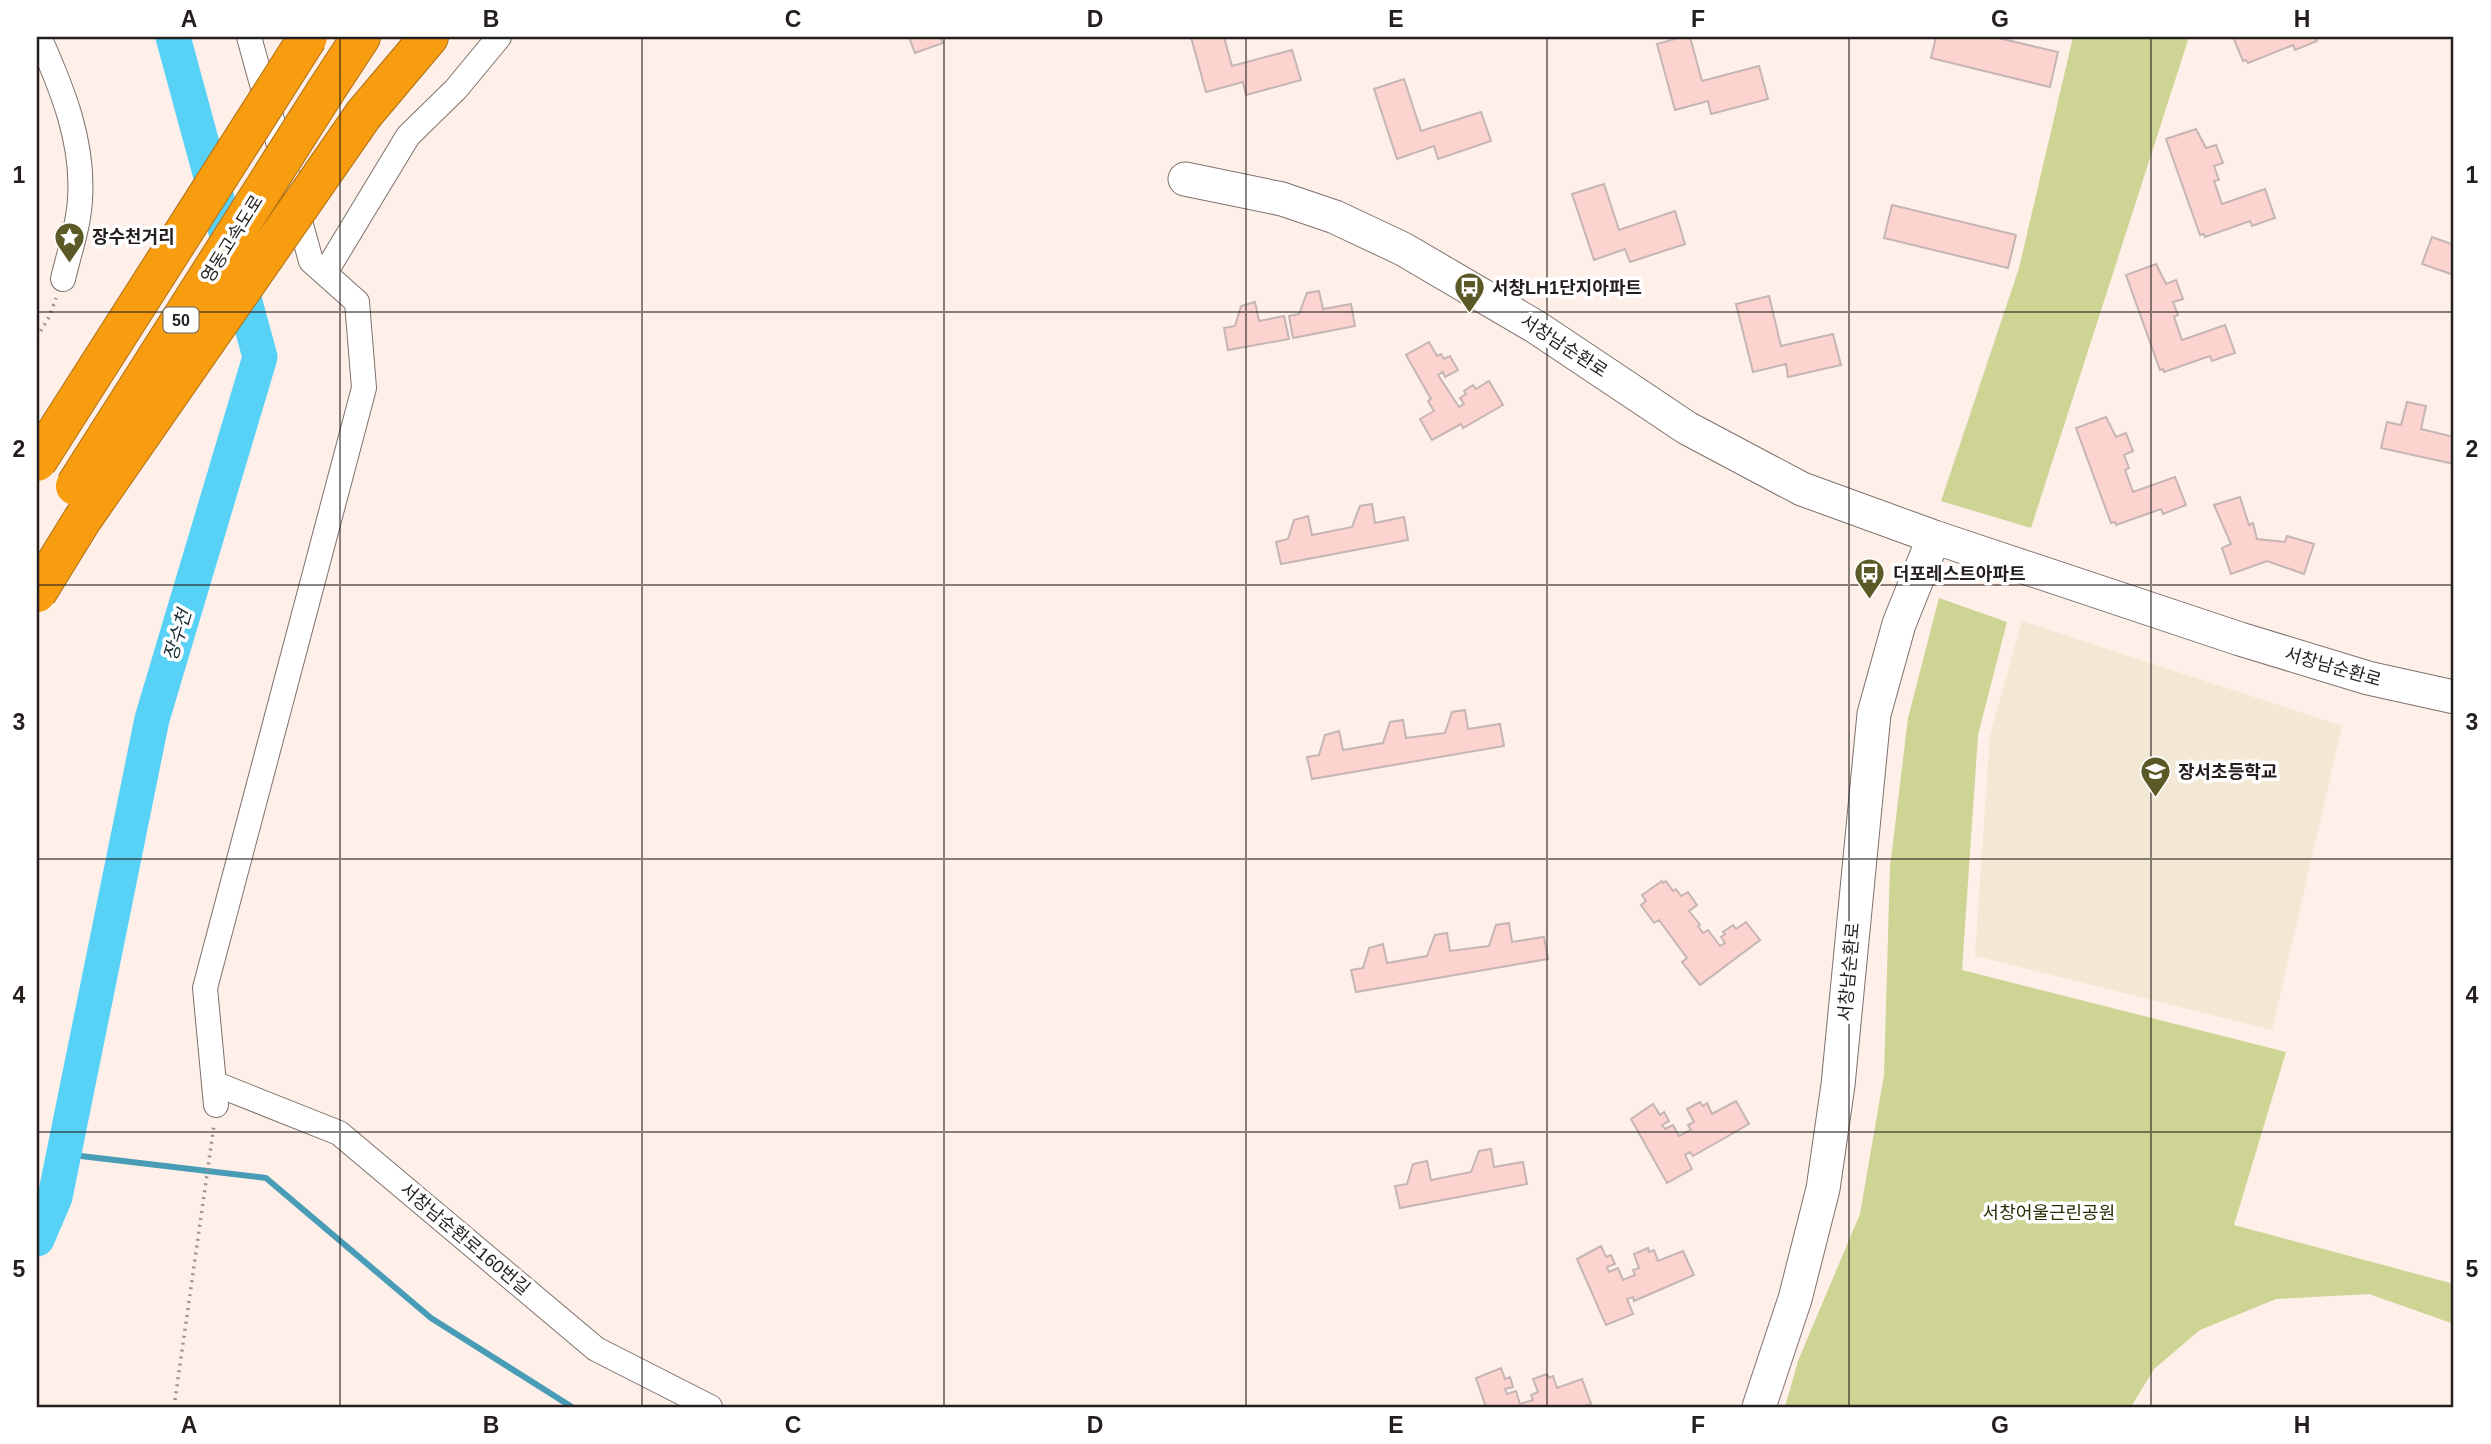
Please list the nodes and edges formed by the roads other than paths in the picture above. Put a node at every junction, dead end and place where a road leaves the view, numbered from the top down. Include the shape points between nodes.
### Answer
1 (39, 37) edge
2 (249, 37) edge
3 (308, 37) edge
4 (360, 37) edge
5 (414, 37) edge
6 (429, 37) edge
7 (499, 37) edge
8 (364, 114) junction
9 (1185, 179) dead end
10 (325, 273) junction
11 (63, 279) road end
12 (37, 461) edge
13 (1934, 537) junction
14 (37, 547) edge
15 (37, 593) edge
16 (2454, 697) edge
17 (709, 1407) edge
18 (1759, 1407) edge

1 - 11 street via 77,141 80,200
2 - 10 street via 311,261
3 - 12 highway, 50, bridge
4 - 14 highway, 영동고속도로 / 50, bridge
5 - 8 highway
6 - 8 highway
7 - 10 street via 456,89 408,136
8 - 15 highway, bridge via 82,520
9 - 13 street, 서창남순환로 via 1282,199 1380,238 1536,327 1687,428 1802,489
10 - 17 street, 서창남순환로160번길 via 358,302 364,388 205,988 216,1094 339,1133 596,1349
13 - 16 street, 서창남순환로 via 2240,639 2368,678
13 - 18 street, 서창남순환로 via 1899,624 1874,713 1838,1086 1823,1189 1795,1299

